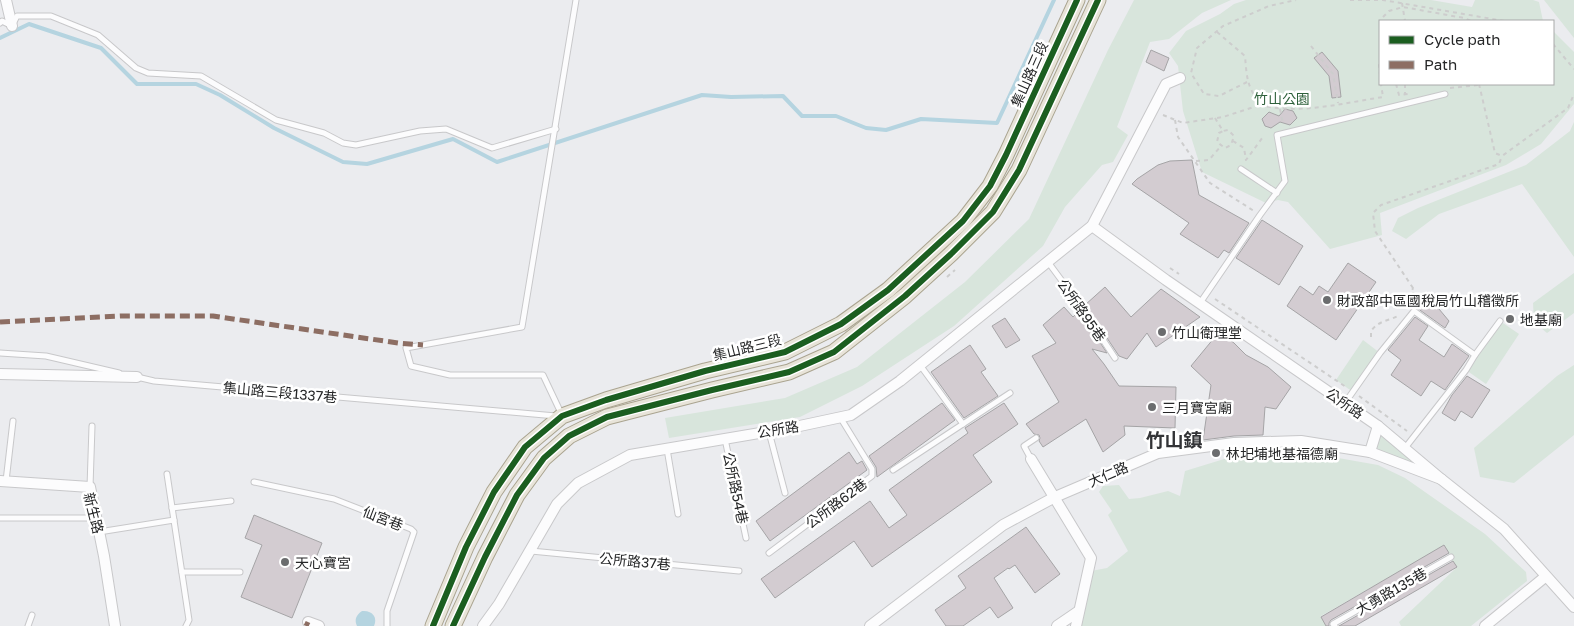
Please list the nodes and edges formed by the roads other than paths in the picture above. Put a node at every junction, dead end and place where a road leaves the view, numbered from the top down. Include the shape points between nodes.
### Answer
1 (6, 0) edge
2 (576, 0) edge
3 (1077, 0) edge
4 (1098, 0) edge
5 (0, 24) edge
6 (12, 26) junction
7 (1180, 78) dead end
8 (1445, 94) dead end
9 (556, 129) junction
10 (1241, 169) dead end
11 (1277, 193) junction
12 (1092, 226) junction
13 (1048, 262) junction
14 (1200, 304) junction
15 (1500, 321) dead end
16 (0, 353) edge
17 (1475, 355) junction
18 (1115, 358) dead end
19 (920, 364) junction
20 (0, 374) edge
21 (137, 377) junction
22 (1010, 394) dead end
23 (1345, 403) junction
24 (562, 416) junction
25 (840, 417) junction
26 (13, 421) dead end
27 (963, 424) junction
28 (92, 426) dead end
29 (1378, 426) junction
30 (769, 431) junction
31 (725, 438) junction
32 (1036, 438) dead end
33 (667, 448) junction
34 (1405, 449) junction
35 (1370, 452) junction
36 (1032, 458) joint
37 (893, 470) dead end
38 (167, 474) dead end
39 (1441, 479) junction
40 (3, 481) edge
41 (254, 482) dead end
42 (90, 487) junction
43 (785, 493) dead end
44 (1055, 497) junction
45 (231, 501) dead end
46 (172, 508) junction
47 (678, 514) dead end
48 (0, 518) edge
49 (96, 518) junction
50 (174, 520) junction
51 (99, 532) junction
52 (746, 538) dead end
53 (530, 551) junction
54 (769, 553) dead end
55 (1450, 557) dead end
56 (739, 570) dead end
57 (182, 572) junction
58 (240, 572) dead end
59 (1545, 577) junction
60 (1574, 607) edge
61 (1079, 611) junction
62 (32, 615) dead end
63 (308, 622) dead end
64 (28, 626) edge
65 (115, 626) edge
66 (186, 626) edge
67 (319, 626) edge
68 (387, 626) edge
69 (432, 626) edge
70 (453, 626) edge
71 (483, 626) edge
72 (870, 626) edge
73 (1057, 626) edge
74 (1076, 626) edge
75 (1335, 626) edge
76 (1485, 626) edge

1 - 6 street
2 - 9 lane
3 - 24 main road, 集山路三段 via 990,186 963,221 888,290 840,324 785,352 705,371
4 - 70 main road via 1019,170 993,212 951,254 834,352 789,372 607,417 569,436 544,458 518,495
5 - 6 lane via 2,21
6 - 9 lane via 17,16 51,16 98,35 136,68 148,73 201,76 276,120 324,133 343,143 356,145 420,131 446,129 492,148
7 - 12 street, 公所路 via 1166,84
8 - 11 lane via 1277,135 1285,181
9 - 24 lane via 522,327 406,348 411,366 450,376 543,375
10 - 11 lane
11 - 14 lane
12 - 13 street, 公所路
12 - 14 street, 公所路
13 - 18 lane, 公所路95巷
13 - 19 street, 公所路
14 - 23 street, 公所路
15 - 17 lane
16 - 21 lane, 集山路三段1337巷 via 46,356
17 - 23 lane via 1414,310
17 - 34 lane
19 - 25 street, 公所路 via 851,415
19 - 27 lane
20 - 21 street
21 - 24 lane, 集山路三段1337巷
22 - 27 lane
23 - 29 street, 公所路
24 - 69 main road, 集山路三段 via 525,447 494,492
25 - 30 street, 公所路
25 - 54 lane, 公所路62巷 via 872,469 872,476
26 - 40 lane
27 - 37 lane
28 - 42 lane
29 - 34 street, 公所路
29 - 35 street
30 - 31 street, 公所路
30 - 43 lane
31 - 33 street, 公所路
31 - 52 lane, 公所路54巷
32 - 36 lane via 1024,446
33 - 47 lane
33 - 53 street, 公所路 via 630,455 578,483 557,504
34 - 39 street, 公所路
35 - 39 street, 大仁路
35 - 44 street, 大仁路 via 1301,441 1234,444 1158,453
36 - 44 street
38 - 46 lane
39 - 59 street, 公所路 via 1504,529
40 - 42 street, 新生路
41 - 68 lane, 仙宮巷 via 334,499 414,532 387,611
42 - 49 street, 新生路
44 - 61 street via 1091,558
44 - 72 street, 大仁路 via 1003,525
45 - 46 lane
46 - 50 lane
48 - 49 lane
49 - 51 street, 新生路
50 - 51 lane
50 - 57 lane
51 - 65 street, 新生路
53 - 56 lane, 公所路37巷
53 - 71 street, 公所路 via 500,604
55 - 75 lane, 大勇路135巷 via 1333,624
57 - 58 lane
57 - 66 lane via 189,620
59 - 60 street, 公所路
59 - 76 street
61 - 73 street
61 - 74 street
62 - 64 lane
63 - 67 street

